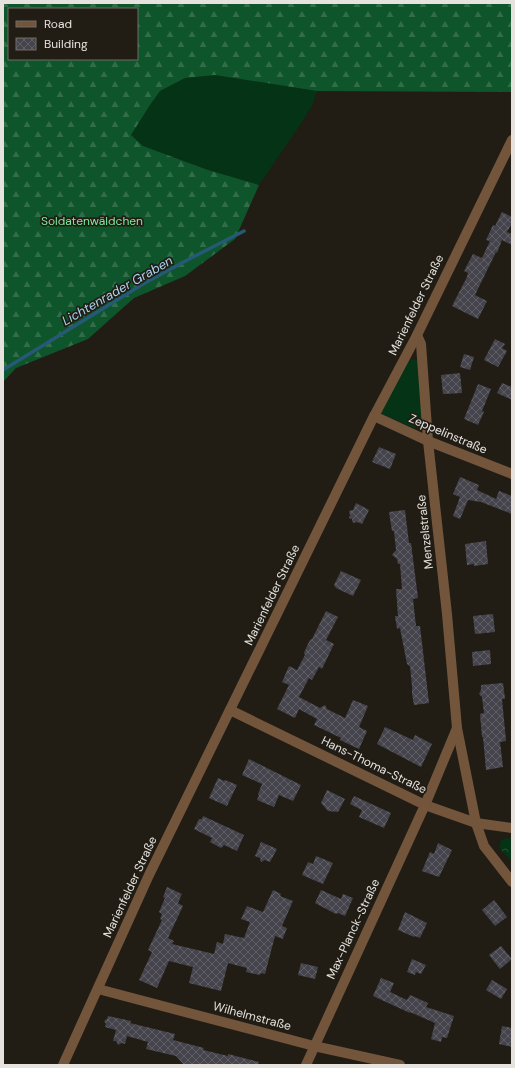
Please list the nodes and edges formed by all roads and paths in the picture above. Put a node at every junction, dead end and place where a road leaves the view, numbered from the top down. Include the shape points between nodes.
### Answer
1 (512, 140) edge
2 (416, 335) junction
3 (374, 416) junction
4 (428, 441) junction
5 (512, 474) edge
6 (230, 710) junction
7 (457, 728) junction
8 (425, 805) junction
9 (476, 822) junction
10 (512, 828) edge
11 (512, 882) edge
12 (98, 989) junction
13 (314, 1046) junction
14 (63, 1065) edge
15 (306, 1065) edge
16 (400, 1065) edge

1 - 2 street, Marienfelder Straße
2 - 3 street, Marienfelder Straße
2 - 4 street, Menzelstraße via 421,344
3 - 4 street, Zeppelinstraße
3 - 6 street, Marienfelder Straße
4 - 5 street, Zeppelinstraße
4 - 7 street, Menzelstraße
6 - 8 street, Hans-Thoma-Straße
6 - 12 street, Marienfelder Straße via 149,875
7 - 8 street, Menzelstraße
7 - 9 street, Menzelstraße
8 - 9 street, Hans-Thoma-Straße
8 - 13 street, Max-Planck-Straße
9 - 10 street, Hans-Thoma-Straße
9 - 11 street, Menzelstraße via 484,846
12 - 13 street, Wilhelmstraße
12 - 14 street, Marienfelder Straße
13 - 15 street, Max-Planck-Straße
13 - 16 street, Wilhelmstraße

